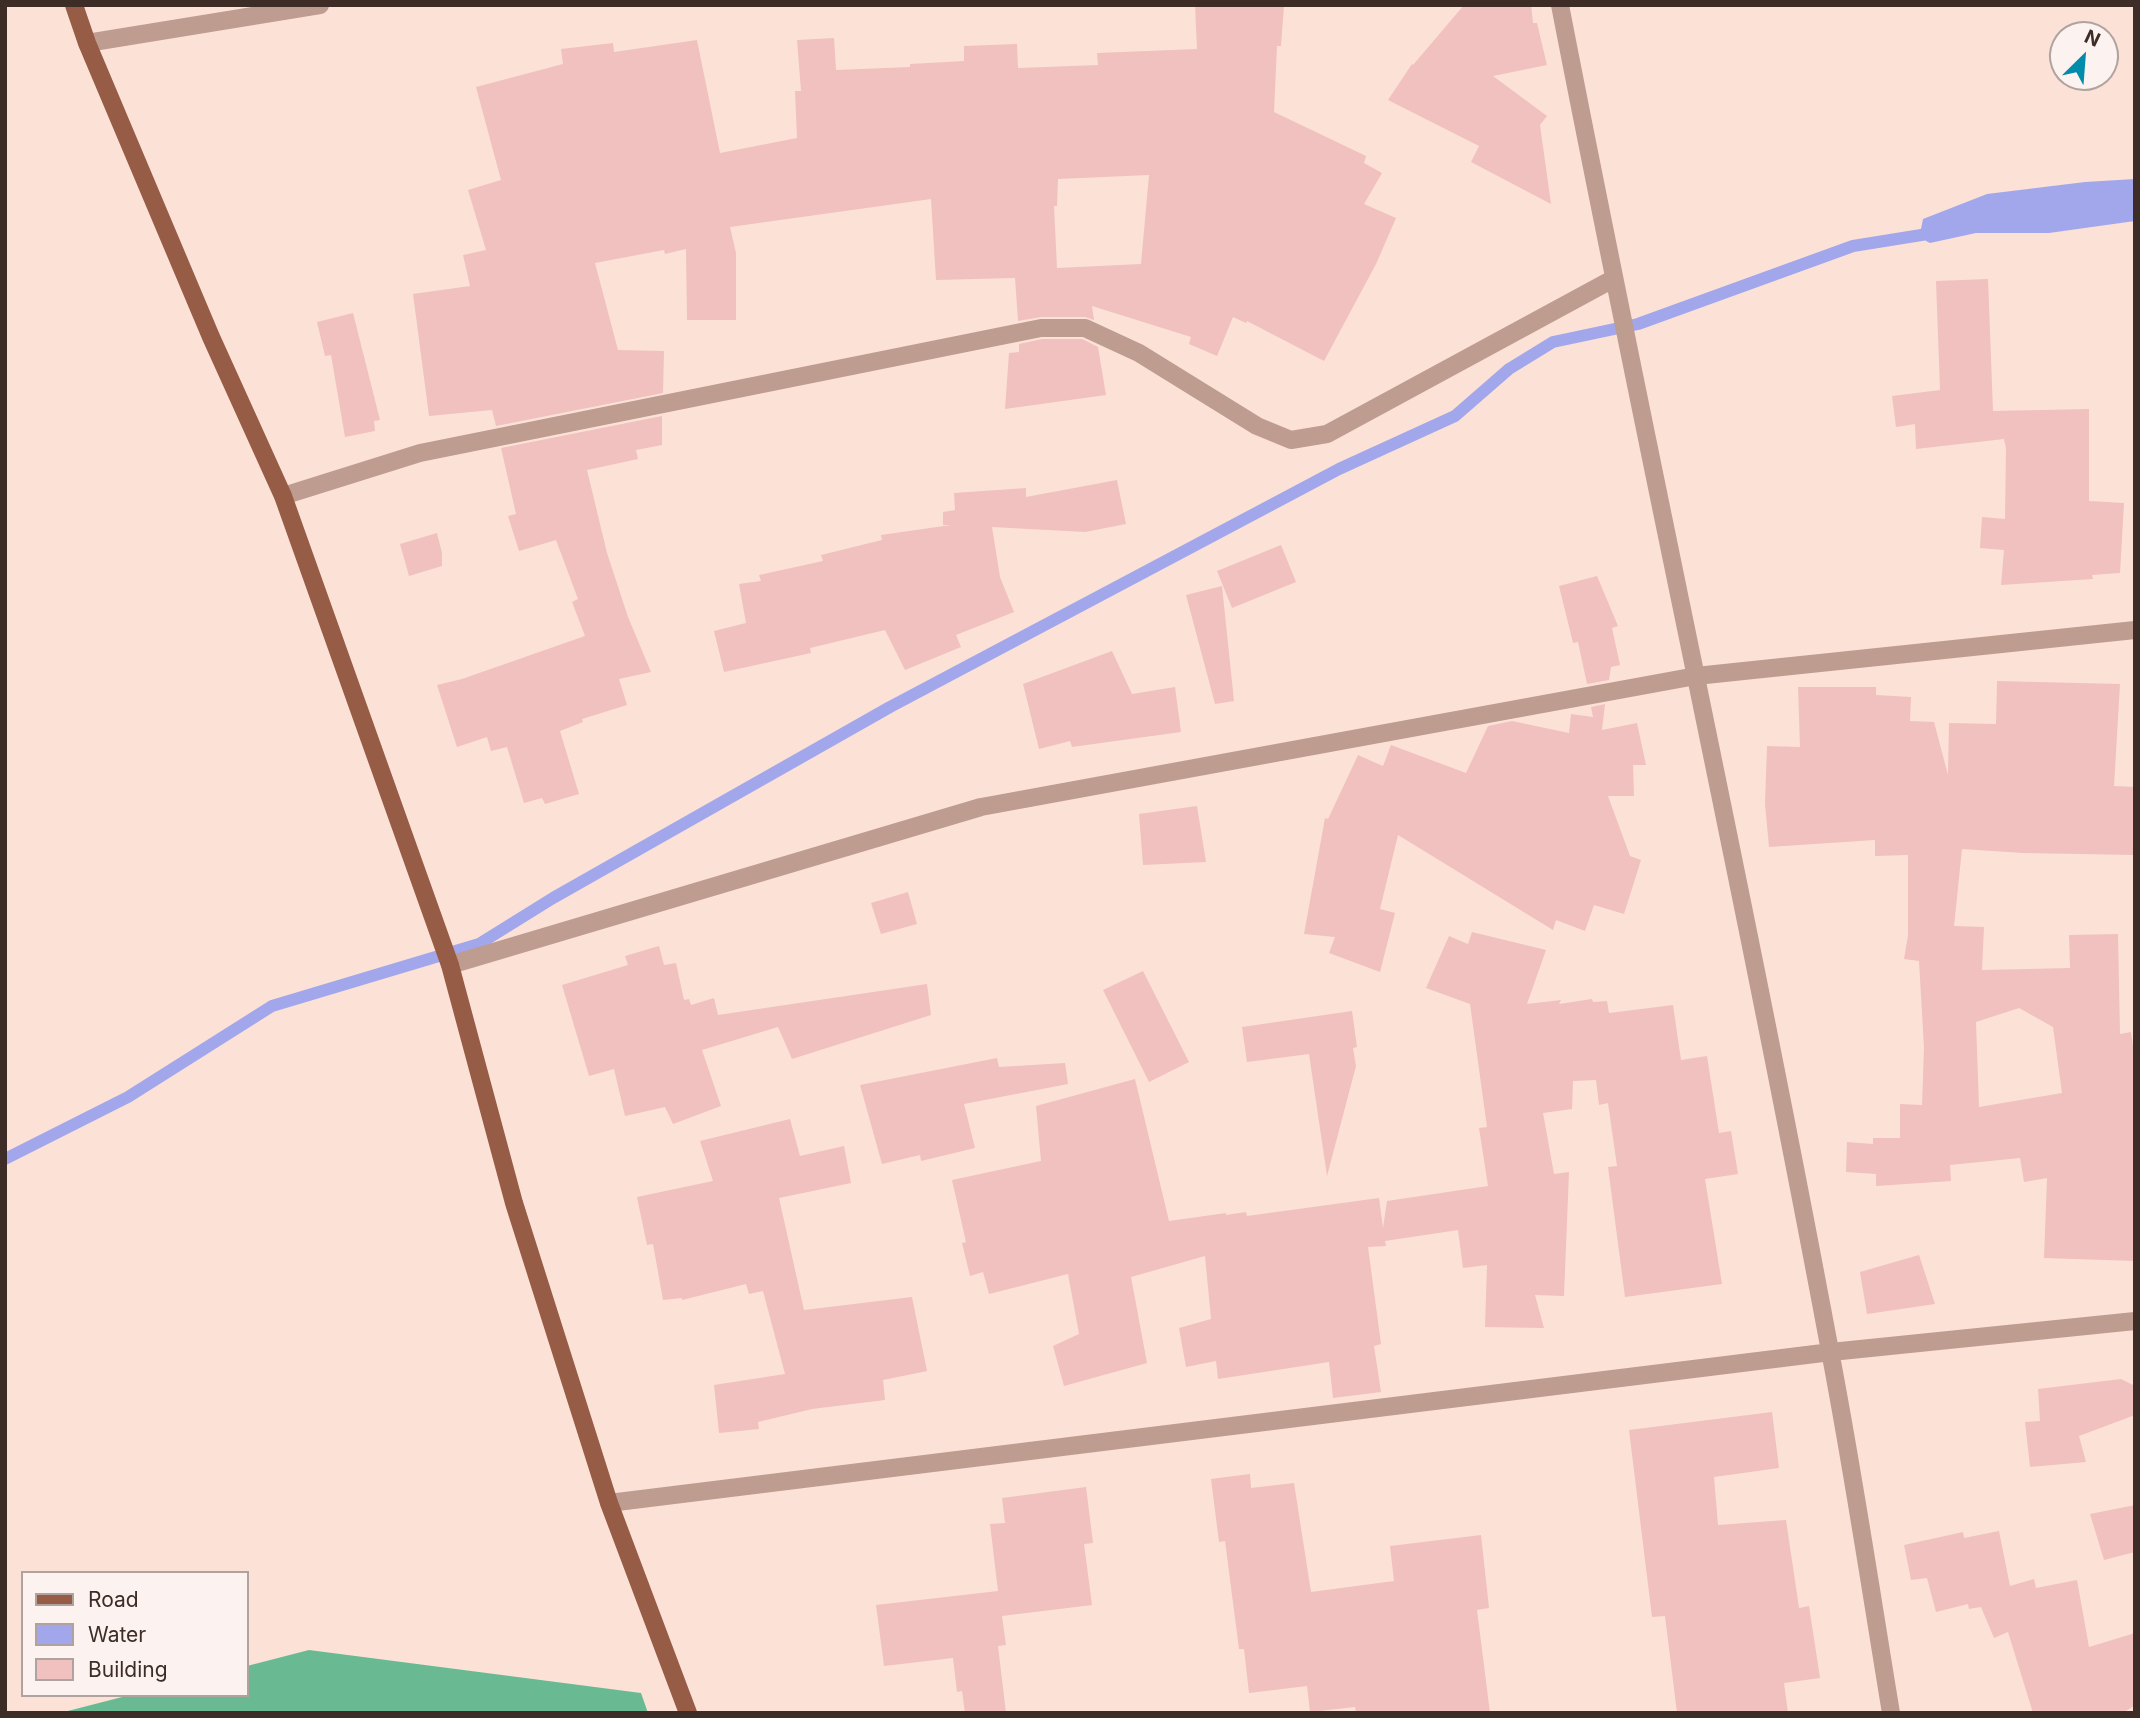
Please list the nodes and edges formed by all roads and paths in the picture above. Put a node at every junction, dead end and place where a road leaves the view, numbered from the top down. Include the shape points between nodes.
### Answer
1 (74, 5) edge
2 (320, 5) edge
3 (1560, 5) edge
4 (87, 43) junction
5 (1613, 279) junction
6 (283, 496) junction
7 (2135, 630) edge
8 (1696, 676) junction
9 (450, 964) junction
10 (2135, 1321) edge
11 (1831, 1352) junction
12 (609, 1503) junction
13 (688, 1713) edge
14 (1891, 1713) edge

1 - 4 main road
2 - 4 street
3 - 5 street
4 - 6 main road
5 - 6 street via 1326,434 1291,440 1256,426 1139,353 1085,328 1041,328 420,453
5 - 8 street
6 - 9 main road
7 - 8 street
8 - 9 street via 981,807
8 - 11 street
9 - 12 main road via 514,1203
10 - 11 street
11 - 12 street
11 - 14 street
12 - 13 main road

